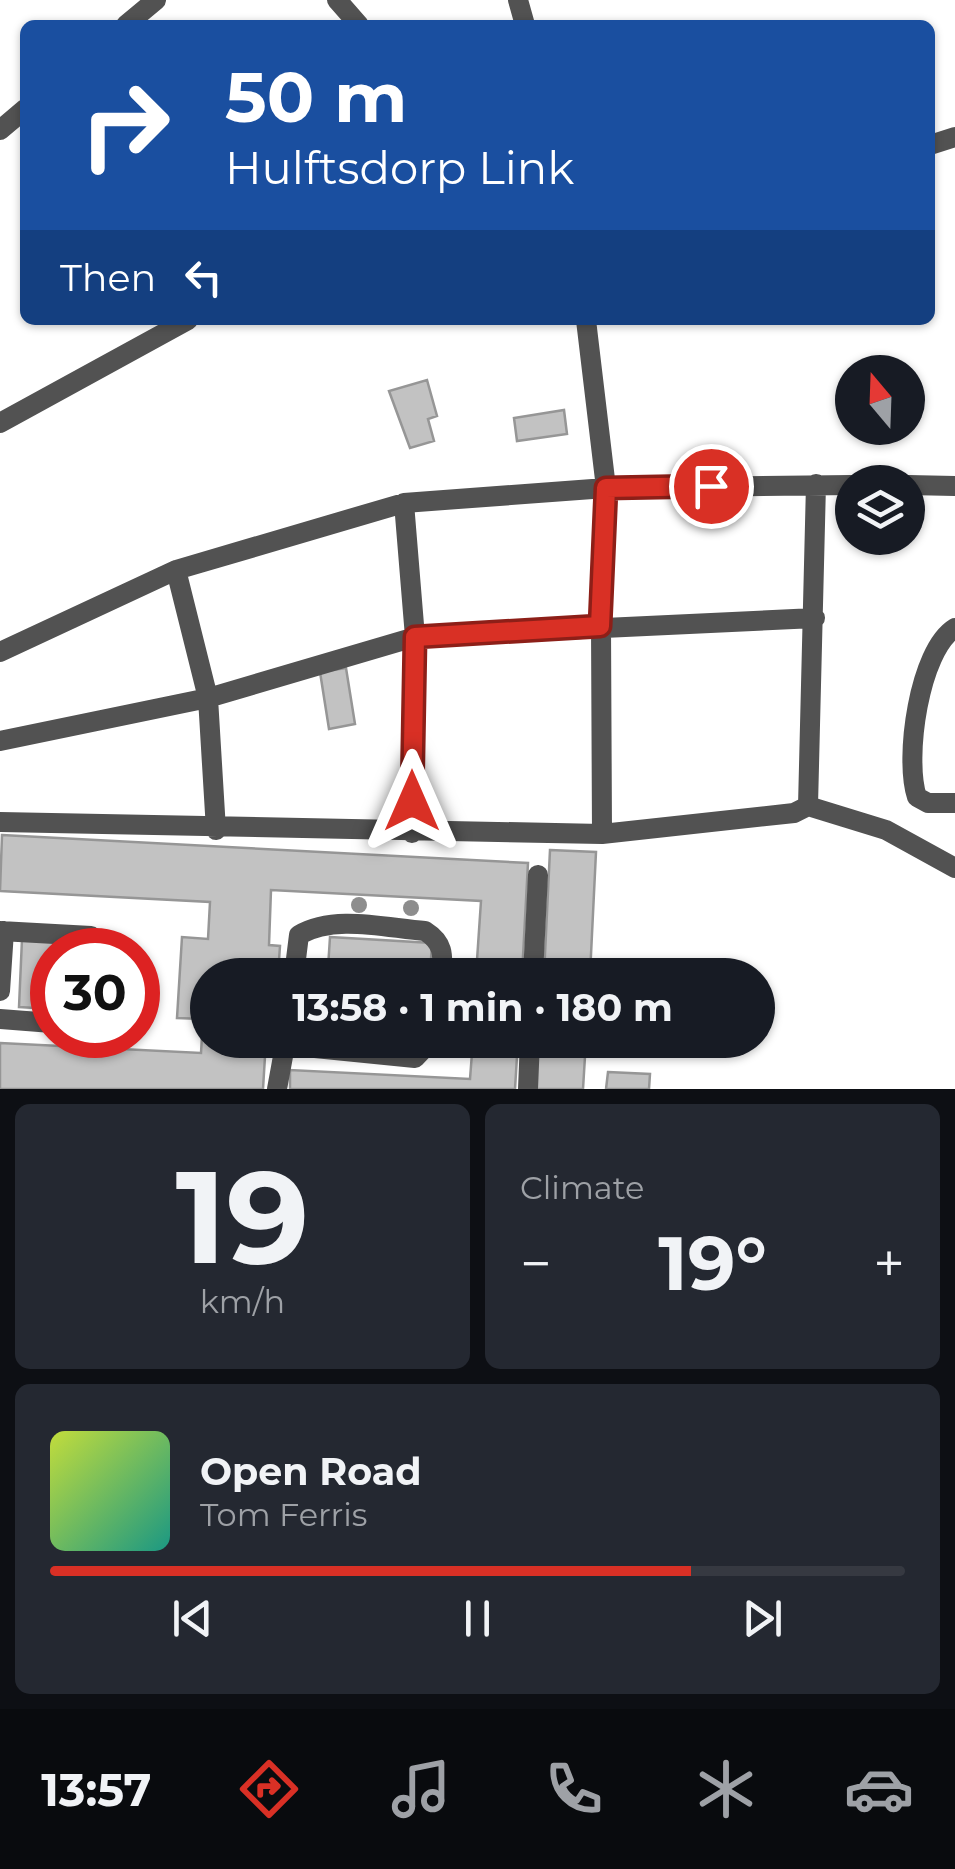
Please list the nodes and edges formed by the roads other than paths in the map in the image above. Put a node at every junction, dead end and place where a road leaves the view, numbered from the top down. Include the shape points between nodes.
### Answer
1 (156, 0) edge
2 (337, 0) edge
3 (132, 20) edge
4 (355, 20) edge
5 (20, 113) edge
6 (0, 130) edge
7 (179, 325) edge
8 (587, 325) edge
9 (0, 423) edge
10 (816, 484) junction
11 (835, 485) edge
12 (925, 485) edge
13 (955, 486) edge
14 (606, 488) junction
15 (404, 503) junction
16 (176, 570) junction
17 (815, 618) junction
18 (600, 626) junction
19 (955, 628) edge
20 (415, 637) junction
21 (0, 652) edge
22 (208, 698) junction
23 (0, 741) edge
24 (955, 803) edge
25 (808, 806) junction
26 (0, 822) edge
27 (216, 830) junction
28 (412, 833) junction
29 (602, 834) junction
30 (955, 868) edge
31 (538, 876) dead end
32 (2, 931) edge
33 (30, 933) edge
34 (297, 958) edge
35 (443, 958) edge
36 (535, 958) edge
37 (0, 992) edge
38 (0, 1019) edge
39 (30, 1021) edge
40 (282, 1058) edge
41 (529, 1058) edge
42 (277, 1089) edge
43 (528, 1089) edge

1 - 3 street
2 - 4 street
5 - 6 street
7 - 9 street
8 - 14 street
10 - 11 street
10 - 14 street
10 - 17 street
12 - 13 street
14 - 15 street
14 - 18 street
15 - 16 street
15 - 20 street
16 - 21 street
16 - 22 street
17 - 18 street
17 - 25 street
18 - 20 street
18 - 29 street
19 - 24 street via 930,654 912,768 917,797
20 - 22 street
20 - 28 street
22 - 23 street
22 - 27 street
25 - 29 street via 794,813
25 - 30 street via 886,830
26 - 27 street
27 - 28 street
28 - 29 street
31 - 36 street
32 - 33 street
32 - 37 street
34 - 35 street via 300,935 334,924 425,931 437,938
38 - 39 street
40 - 42 street
41 - 43 street

